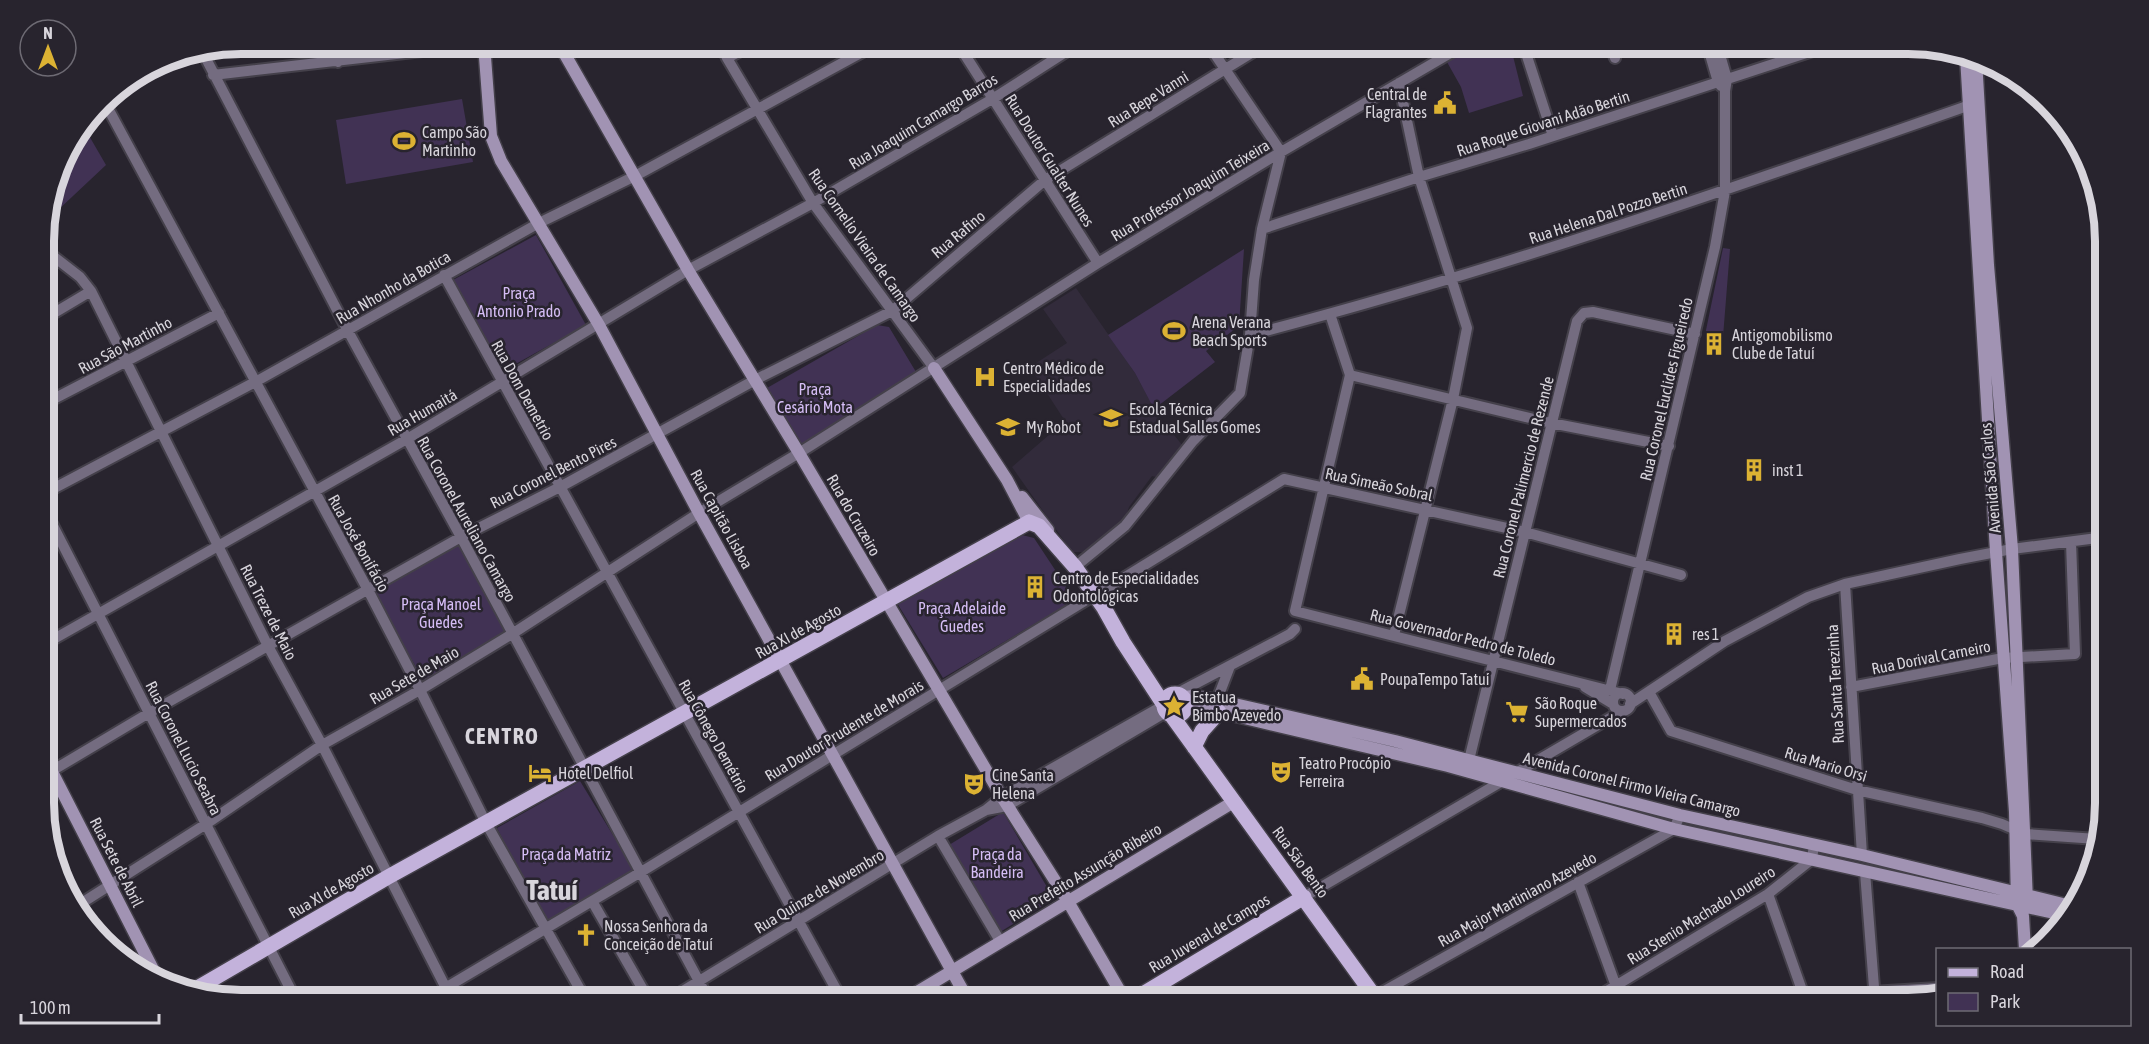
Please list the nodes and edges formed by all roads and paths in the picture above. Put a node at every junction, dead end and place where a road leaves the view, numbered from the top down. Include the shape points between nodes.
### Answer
1 (332, 54) edge
2 (403, 54) edge
3 (485, 54) edge
4 (566, 54) edge
5 (725, 54) edge
6 (735, 54) edge
7 (965, 54) edge
8 (1062, 54) edge
9 (1214, 54) edge
10 (1249, 54) edge
11 (1449, 54) edge
12 (1526, 54) edge
13 (1614, 54) edge
14 (1711, 54) edge
15 (1718, 54) edge
16 (1806, 54) edge
17 (856, 55) edge
18 (205, 58) edge
19 (727, 58) junction
20 (1615, 58) dead end
21 (338, 62) junction
22 (1967, 64) edge
23 (1976, 67) edge
24 (1224, 69) junction
25 (213, 75) junction
26 (1399, 83) junction
27 (1723, 84) junction
28 (994, 98) junction
29 (1975, 106) junction
30 (109, 109) edge
31 (759, 110) junction
32 (1553, 136) junction
33 (1281, 152) junction
34 (635, 176) junction
35 (1419, 177) junction
36 (1044, 180) junction
37 (1725, 191) junction
38 (813, 203) junction
39 (539, 223) junction
40 (1262, 229) junction
41 (54, 257) edge
42 (1098, 263) junction
43 (688, 270) junction
44 (444, 275) junction
45 (1451, 278) junction
46 (91, 291) junction
47 (892, 311) junction
48 (54, 312) edge
49 (219, 313) junction
50 (1330, 314) junction
51 (598, 324) junction
52 (348, 330) junction
53 (1250, 334) junction
54 (1695, 334) junction
55 (127, 362) junction
56 (934, 368) junction
57 (1350, 375) junction
58 (755, 380) junction
59 (257, 381) junction
60 (502, 383) junction
61 (54, 399) edge
62 (1453, 399) junction
63 (1551, 423) junction
64 (160, 432) junction
65 (657, 435) junction
66 (407, 439) junction
67 (1669, 446) junction
68 (799, 453) junction
69 (1008, 480) junction
70 (560, 487) junction
71 (54, 488) edge
72 (1323, 488) junction
73 (314, 492) junction
74 (1426, 509) junction
75 (699, 513) junction
76 (1029, 522) junction
77 (54, 528) edge
78 (1525, 532) junction
79 (461, 537) junction
80 (2095, 538) edge
81 (2071, 542) junction
82 (219, 546) junction
83 (2012, 549) junction
84 (1996, 552) junction
85 (1640, 562) junction
86 (1076, 567) junction
87 (607, 574) junction
88 (1681, 575) dead end
89 (1845, 584) junction
90 (368, 590) junction
91 (1092, 597) junction
92 (886, 602) junction
93 (97, 615) junction
94 (1295, 629) dead end
95 (512, 634) junction
96 (1394, 635) junction
97 (54, 639) edge
98 (268, 646) junction
99 (2017, 657) junction
100 (2003, 658) junction
101 (782, 660) junction
102 (1493, 660) junction
103 (1230, 666) junction
104 (1574, 681) junction
105 (1851, 687) junction
106 (420, 690) junction
107 (1611, 690) junction
108 (938, 691) junction
109 (1649, 692) junction
110 (1175, 705) junction
111 (1218, 706) junction
112 (1622, 706) junction
113 (149, 713) junction
114 (685, 714) junction
115 (322, 746) junction
116 (1194, 747) junction
117 (832, 754) junction
118 (1469, 760) junction
119 (583, 768) junction
120 (54, 770) edge
121 (1517, 772) junction
122 (1503, 781) junction
123 (54, 782) edge
124 (1857, 790) junction
125 (1235, 801) junction
126 (1004, 802) junction
127 (739, 812) junction
128 (1680, 815) junction
129 (486, 823) junction
130 (206, 824) junction
131 (1674, 829) junction
132 (2021, 833) junction
133 (938, 836) junction
134 (2091, 839) edge
135 (1814, 844) junction
136 (1862, 855) junction
137 (1812, 859) junction
138 (893, 864) junction
139 (641, 872) junction
140 (1865, 872) junction
141 (388, 877) junction
142 (1578, 882) junction
143 (111, 886) junction
144 (1767, 894) junction
145 (1304, 897) junction
146 (1068, 901) junction
147 (83, 902) edge
148 (590, 902) junction
149 (2022, 903) junction
150 (2064, 906) edge
151 (2058, 914) edge
152 (798, 921) junction
153 (544, 929) junction
154 (1000, 942) junction
155 (268, 948) junction
156 (2025, 948) edge
157 (152, 967) edge
158 (952, 971) junction
159 (699, 982) junction
160 (202, 985) edge
161 (1616, 986) junction
162 (446, 988) junction
163 (291, 990) edge
164 (442, 990) edge
165 (580, 990) edge
166 (637, 990) edge
167 (643, 990) edge
168 (685, 990) edge
169 (703, 990) edge
170 (836, 990) edge
171 (921, 990) edge
172 (962, 990) edge
173 (1119, 990) edge
174 (1150, 990) edge
175 (1367, 990) edge
176 (1389, 990) edge
177 (1609, 990) edge
178 (1617, 990) edge
179 (1802, 990) edge
180 (1875, 990) edge

1 - 21 street
2 - 21 street
3 - 39 main road, Rua Capitão Lisboa via 491,136 501,161
4 - 34 main road, Rua do Cruzeiro
5 - 19 street, Rua Cornelio Vieira de Camargo
6 - 19 street
7 - 28 street, Rua Doutor Gualter Nunes
8 - 28 street, Rua Joaquim Camargo Barros
9 - 24 street
10 - 24 street, Rua Bepe Vanni
11 - 26 street, Rua Professor Joaquim Teixeira
12 - 32 street
13 - 20 street
14 - 27 street
15 - 27 street
16 - 27 street, Rua Roque Giovani Adão Bertin
17 - 31 street, Rua Nhonho da Botica
18 - 25 street, Rua Coronel Aureliano Camargo
19 - 31 street, Rua Cornelio Vieira de Camargo
21 - 25 street
22 - 29 main road, Avenida São Carlos
23 - 29 main road, Avenida São Carlos
24 - 33 street
24 - 36 street, Rua Bepe Vanni
25 - 52 street, Rua Coronel Aureliano Camargo
26 - 33 street, Rua Professor Joaquim Teixeira
26 - 35 street
27 - 32 street, Rua Roque Giovani Adão Bertin
27 - 37 street, Rua Coronel Euclides Figueiredo
28 - 36 street, Rua Doutor Gualter Nunes
28 - 38 street, Rua Joaquim Camargo Barros
29 - 37 street, Rua Helena Dal Pozzo Bertin
29 - 83 main road, Avenida São Carlos
29 - 84 main road, Avenida São Carlos
30 - 49 street, Rua José Bonifácio
31 - 34 street, Rua Nhonho da Botica
31 - 38 street, Rua Cornelio Vieira de Camargo
32 - 35 street, Rua Roque Giovani Adão Bertin
33 - 40 street
33 - 42 street, Rua Professor Joaquim Teixeira
34 - 39 street, Rua Nhonho da Botica
34 - 43 main road, Rua do Cruzeiro
35 - 40 street, Rua Roque Giovani Adão Bertin
35 - 45 street
36 - 42 street, Rua Doutor Gualter Nunes
36 - 47 street, Rua Rafino
37 - 45 street, Rua Helena Dal Pozzo Bertin
37 - 54 street, Rua Coronel Euclides Figueiredo
38 - 43 street, Rua Humaitá
38 - 47 street, Rua Cornelio Vieira de Camargo
39 - 44 street, Rua Nhonho da Botica
39 - 51 main road, Rua Capitão Lisboa
40 - 53 street
41 - 46 street, Rua Treze de Maio
42 - 56 street, Rua Professor Joaquim Teixeira
43 - 51 street, Rua Humaitá
43 - 58 main road, Rua do Cruzeiro
44 - 52 street, Rua Nhonho da Botica
44 - 60 street, Rua Dom Demetrio
45 - 50 street, Rua Helena Dal Pozzo Bertin
45 - 62 street via 1467,328
46 - 48 street
46 - 55 street, Rua Treze de Maio
47 - 56 street, Rua Cornelio Vieira de Camargo
47 - 58 street, Rua Coronel Bento Pires
49 - 55 street, Rua São Martinho
49 - 59 street, Rua José Bonifácio
50 - 53 street, Rua Helena Dal Pozzo Bertin
50 - 57 street
51 - 60 street, Rua Humaitá
51 - 65 main road, Rua Capitão Lisboa
52 - 59 street, Rua Nhonho da Botica
52 - 66 street, Rua Coronel Aureliano Camargo
53 - 86 street via 1240,393 1193,441 1125,526
54 - 63 street, Rua Coronel Palimercio de Rezende via 1593,312 1584,314 1577,321
54 - 67 street, Rua Coronel Euclides Figueiredo
55 - 61 street, Rua São Martinho
55 - 64 street, Rua Treze de Maio
56 - 68 street, Rua Professor Joaquim Teixeira
56 - 69 main road, Rua São Bento
57 - 62 street
57 - 72 street
58 - 65 street, Rua Coronel Bento Pires
58 - 68 main road, Rua do Cruzeiro
59 - 64 street, Rua Nhonho da Botica
59 - 73 street, Rua José Bonifácio
60 - 66 street, Rua Humaitá
60 - 70 street, Rua Dom Demetrio
62 - 63 street
62 - 74 street
63 - 67 street
63 - 78 street, Rua Coronel Palimercio de Rezende
64 - 71 street, Rua Nhonho da Botica
64 - 82 street, Rua Treze de Maio
65 - 70 street, Rua Coronel Bento Pires
65 - 75 main road, Rua Capitão Lisboa
66 - 73 street, Rua Humaitá
66 - 79 street, Rua Coronel Aureliano Camargo
67 - 85 street, Rua Coronel Euclides Figueiredo
68 - 75 street, Rua Sete de Maio
68 - 92 main road, Rua do Cruzeiro
69 - 76 main road, Rua São Bento
69 - 86 main road, Rua São Bento
70 - 79 street, Rua Coronel Bento Pires
70 - 87 street, Rua Cônego Demétrio
72 - 74 street, Rua Simeão Sobral
72 - 91 street, Rua Simeão Sobral via 1284,479
72 - 96 street, Rua Governador Pedro de Toledo via 1295,611
73 - 82 street, Rua Humaitá
73 - 90 street, Rua José Bonifácio
74 - 78 street, Rua Simeão Sobral
74 - 96 street
75 - 87 street, Rua Sete de Maio
75 - 101 main road, Rua Capitão Lisboa
76 - 86 main road via 1039,526
76 - 91 main road, Rua São Bento
76 - 92 main road, Rua XI de Agosto
77 - 93 street, Rua Coronel Lucio Seabra
78 - 85 street, Rua Simeão Sobral
78 - 102 street, Rua Coronel Palimercio de Rezende
79 - 90 street, Rua Coronel Bento Pires
79 - 95 street, Rua Coronel Aureliano Camargo
80 - 81 street
81 - 83 street
81 - 99 street, Rua Dorival Carneiro via 2076,654
82 - 93 street, Rua Humaitá
82 - 98 street, Rua Treze de Maio
83 - 84 street
83 - 99 main road, Avenida São Carlos
84 - 89 street
84 - 100 main road, Avenida São Carlos
85 - 88 street, Rua Simeão Sobral
85 - 107 street, Rua Coronel Euclides Figueiredo
86 - 91 main road, Rua São Bento
87 - 95 street, Rua Sete de Maio
87 - 114 street, Rua Cônego Demétrio
89 - 105 street, Rua Santa Terezinha
89 - 109 street via 1808,597 1725,641
90 - 98 street, Rua Coronel Bento Pires
90 - 106 street, Rua José Bonifácio
91 - 108 street
91 - 110 main road, Rua São Bento via 1146,677
92 - 101 main road, Rua XI de Agosto
92 - 108 main road, Rua do Cruzeiro
93 - 97 street, Rua Humaitá
93 - 113 street, Rua Coronel Lucio Seabra
94 - 103 street, Rua Quinze de Novembro
95 - 106 street, Rua Sete de Maio
95 - 119 street, Rua Coronel Aureliano Camargo
96 - 102 street, Rua Governador Pedro de Toledo
98 - 113 street, Rua Coronel Bento Pires
98 - 115 street, Rua Treze de Maio
99 - 100 street, Rua Dorival Carneiro
99 - 132 main road, Avenida São Carlos
100 - 105 street, Rua Dorival Carneiro
100 - 132 main road, Avenida São Carlos
101 - 114 main road, Rua XI de Agosto
101 - 117 main road, Rua Capitão Lisboa
102 - 104 street, Rua Governador Pedro de Toledo
102 - 118 street, Rua Coronel Palimercio de Rezende
103 - 110 street, Rua Quinze de Novembro
103 - 111 street
104 - 107 street, Rua Governador Pedro de Toledo
104 - 112 street
105 - 124 street, Rua Santa Terezinha
106 - 115 street, Rua Sete de Maio
106 - 129 street, Rua José Bonifácio
107 - 112 street, Rua Governador Pedro de Toledo via 1628,695
108 - 117 street, Rua Doutor Prudente de Morais
108 - 126 main road, Rua do Cruzeiro
109 - 112 street
109 - 124 street, Rua Mario Orsi via 1671,731
110 - 111 main road, Avenida Coronel Firmo Vieira Camargo via 1194,696
110 - 116 main road, Rua São Bento
110 - 126 street, Rua Quinze de Novembro
111 - 116 main road
111 - 118 main road, Avenida Coronel Firmo Vieira Camargo
111 - 122 main road, Avenida Coronel Firmo Vieira Camargo
112 - 121 street
113 - 120 street, Rua Coronel Bento Pires
113 - 130 street, Rua Coronel Lucio Seabra
114 - 119 main road, Rua XI de Agosto
114 - 127 street, Rua Cônego Demétrio
115 - 130 street, Rua Sete de Maio
115 - 141 street, Rua Treze de Maio
116 - 125 main road, Rua São Bento
117 - 127 street, Rua Doutor Prudente de Morais
117 - 138 main road, Rua Capitão Lisboa
118 - 121 main road, Avenida Coronel Firmo Vieira Camargo
119 - 129 main road
119 - 139 street, Rua Coronel Aureliano Camargo
121 - 122 street
121 - 128 main road, Avenida Coronel Firmo Vieira Camargo
122 - 131 main road, Avenida Coronel Firmo Vieira Camargo
122 - 145 street
123 - 143 main road, Rua Sete de Abril
124 - 132 street, Rua Mario Orsi via 1982,818
124 - 136 street, Rua Santa Terezinha
125 - 145 main road, Rua São Bento
125 - 146 main road, Rua Prefeito Assunção Ribeiro
126 - 133 street, Rua Quinze de Novembro
126 - 146 main road, Rua do Cruzeiro
127 - 139 street, Rua Doutor Prudente de Morais
127 - 152 street, Rua Cônego Demétrio
128 - 131 street
128 - 135 main road, Avenida Coronel Firmo Vieira Camargo
129 - 141 main road, Rua XI de Agosto
129 - 153 street, Rua José Bonifácio
130 - 143 street, Rua Sete de Maio
130 - 155 street, Rua Coronel Lucio Seabra
131 - 137 main road, Avenida Coronel Firmo Vieira Camargo
131 - 142 street, Rua Major Martiniano Azevedo
132 - 134 street, Rua Mario Orsi
132 - 149 main road, Avenida São Carlos
133 - 138 street, Rua Quinze de Novembro
133 - 154 street
135 - 136 main road, Avenida Coronel Firmo Vieira Camargo
135 - 137 street
136 - 149 main road, Avenida Coronel Firmo Vieira Camargo
137 - 140 main road, Avenida Coronel Firmo Vieira Camargo
137 - 144 street, Rua Stenio Machado Loureiro
138 - 152 street, Rua Quinze de Novembro
138 - 158 main road, Rua Capitão Lisboa
139 - 148 street, Rua Doutor Prudente de Morais
139 - 159 street, Rua Coronel Aureliano Camargo
140 - 149 main road, Avenida Coronel Firmo Vieira Camargo
140 - 180 street
141 - 155 main road, Rua XI de Agosto
141 - 162 street, Rua Treze de Maio
142 - 161 street
142 - 176 street, Rua Major Martiniano Azevedo
143 - 147 street, Rua Sete de Maio
143 - 157 main road, Rua Sete de Abril
144 - 161 street, Rua Stenio Machado Loureiro
144 - 179 street
145 - 174 main road, Rua Juvenal de Campos
145 - 175 main road, Rua São Bento
146 - 154 main road, Rua Prefeito Assunção Ribeiro
146 - 173 main road, Rua do Cruzeiro
148 - 153 street, Rua Doutor Prudente de Morais
148 - 166 street
148 - 167 street
149 - 150 main road, Avenida Coronel Firmo Vieira Camargo
149 - 151 main road, Avenida Coronel Firmo Vieira Camargo
149 - 156 main road, Avenida São Carlos
152 - 159 street, Rua Quinze de Novembro
152 - 170 street, Rua Cônego Demétrio
153 - 162 street, Rua Doutor Prudente de Morais
153 - 165 street, Rua José Bonifácio
154 - 158 main road, Rua Prefeito Assunção Ribeiro
155 - 160 main road, Rua XI de Agosto
155 - 163 street, Rua Coronel Lucio Seabra
158 - 171 main road, Rua Prefeito Assunção Ribeiro
158 - 172 main road, Rua Capitão Lisboa
159 - 168 street, Rua Quinze de Novembro
159 - 169 street, Rua Coronel Aureliano Camargo
161 - 177 street, Rua Stenio Machado Loureiro
161 - 178 street
162 - 164 street, Rua Doutor Prudente de Morais

